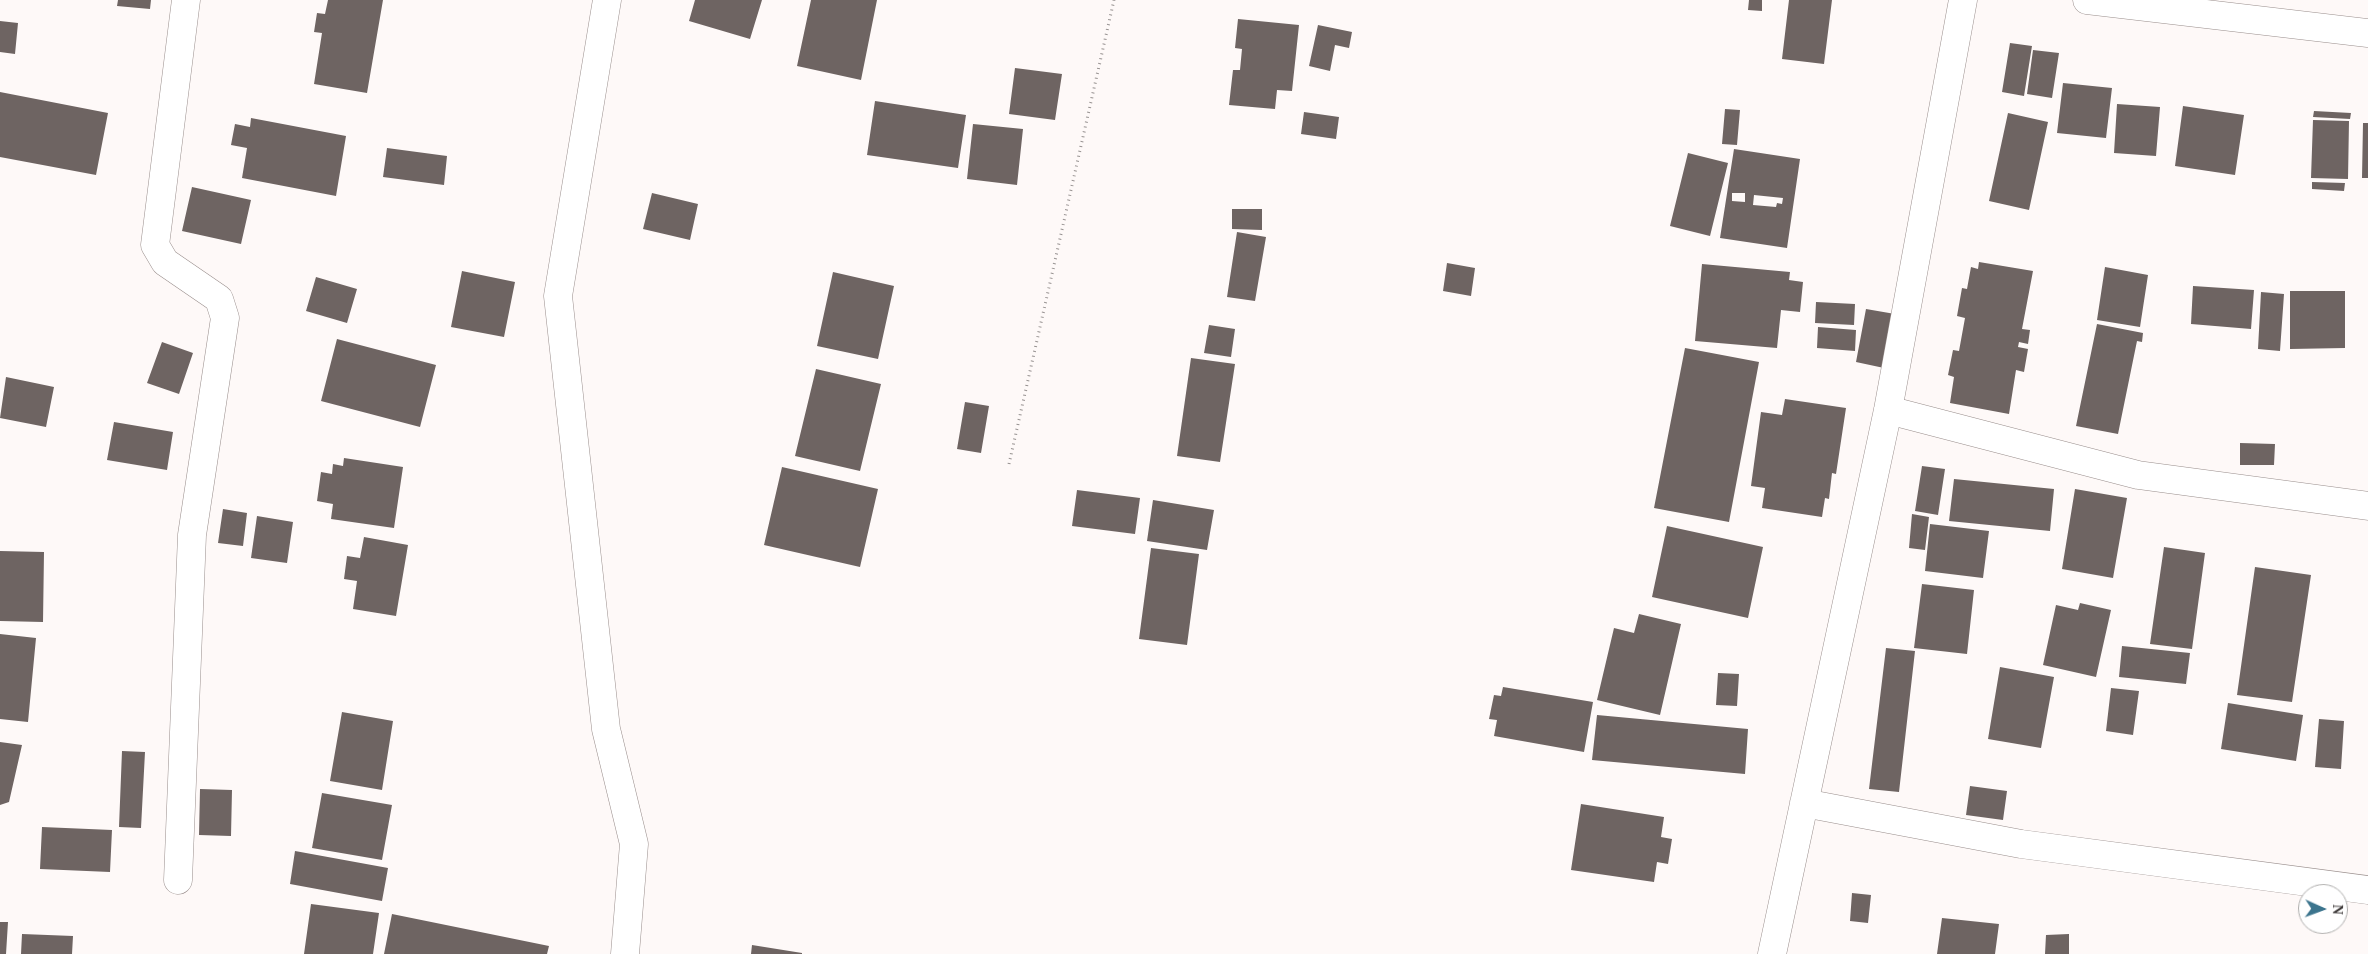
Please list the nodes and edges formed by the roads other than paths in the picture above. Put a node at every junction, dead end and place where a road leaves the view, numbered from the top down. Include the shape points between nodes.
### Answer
1 (186, 0) edge
2 (607, 0) edge
3 (1963, 0) edge
4 (2087, 0) edge
5 (2368, 33) edge
6 (1888, 410) junction
7 (2368, 506) edge
8 (1804, 803) junction
9 (178, 880) dead end
10 (2368, 890) edge
11 (625, 954) edge
12 (1772, 954) edge

1 - 9 street via 154,245 165,262 219,300 225,318 192,535
2 - 11 street via 558,296 606,729 634,844
3 - 6 street
4 - 5 street
6 - 7 street via 2138,476
6 - 8 street
8 - 10 street via 2021,844
8 - 12 street

